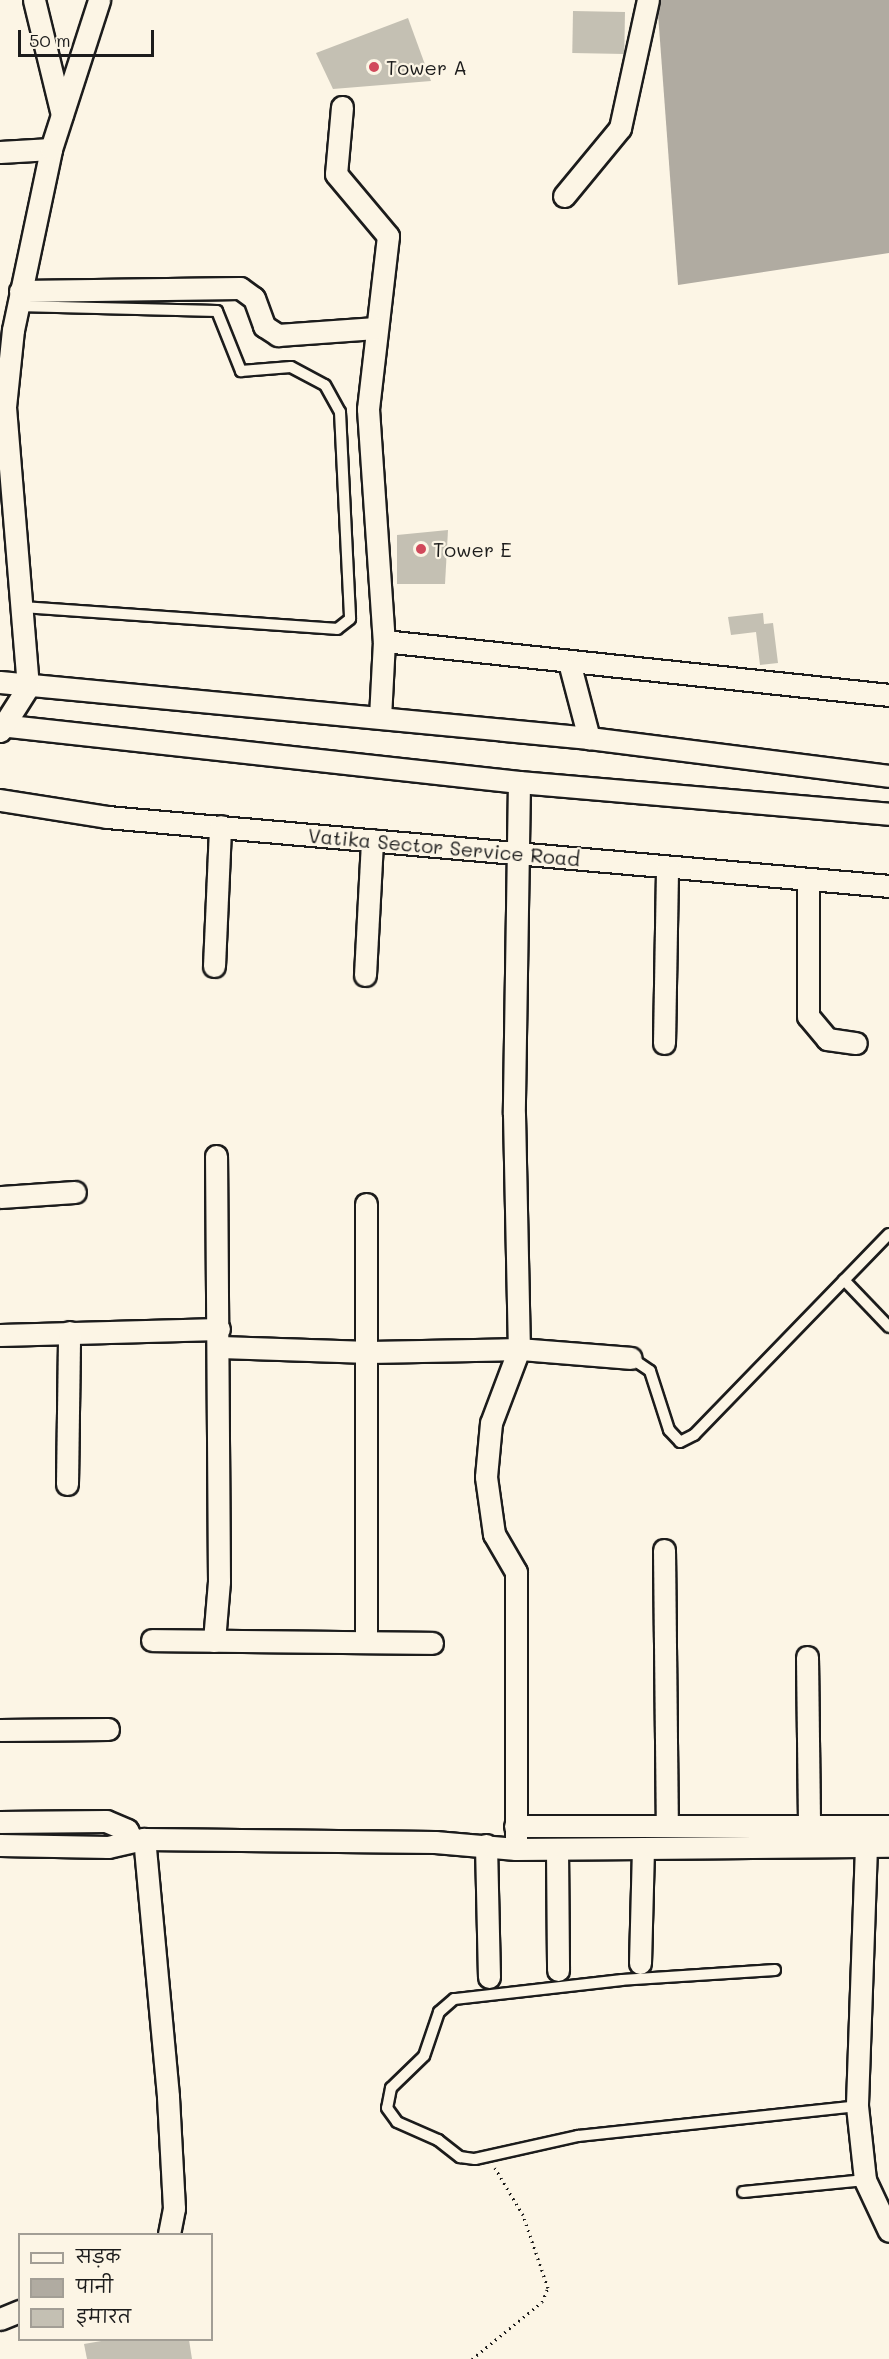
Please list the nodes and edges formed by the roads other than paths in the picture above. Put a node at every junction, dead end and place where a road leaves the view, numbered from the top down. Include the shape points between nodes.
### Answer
1 (34, 0) edge
2 (99, 0) edge
3 (648, 0) edge
4 (342, 107) dead end
5 (62, 115) junction
6 (51, 149) junction
7 (0, 152) edge
8 (564, 196) dead end
9 (12, 301) edge
10 (376, 328) junction
11 (24, 607) junction
12 (384, 641) junction
13 (569, 662) junction
14 (0, 682) edge
15 (28, 687) junction
16 (889, 695) edge
17 (380, 717) junction
18 (2, 727) edge
19 (589, 738) junction
20 (889, 776) edge
21 (519, 782) junction
22 (0, 800) edge
23 (889, 814) edge
24 (219, 826) junction
25 (372, 840) junction
26 (519, 853) junction
27 (667, 868) junction
28 (808, 879) junction
29 (889, 886) edge
30 (214, 966) dead end
31 (365, 975) dead end
32 (664, 1043) dead end
33 (856, 1044) dead end
34 (216, 1156) dead end
35 (75, 1192) dead end
36 (0, 1197) edge
37 (366, 1204) dead end
38 (889, 1234) edge
39 (844, 1280) junction
40 (889, 1327) edge
41 (69, 1332) junction
42 (0, 1335) edge
43 (219, 1338) junction
44 (519, 1349) junction
45 (369, 1352) junction
46 (631, 1358) joint
47 (67, 1484) dead end
48 (664, 1550) dead end
49 (152, 1640) dead end
50 (214, 1641) junction
51 (366, 1642) junction
52 (432, 1643) dead end
53 (807, 1657) dead end
54 (108, 1729) dead end
55 (0, 1730) edge
56 (0, 1822) edge
57 (515, 1826) junction
58 (667, 1826) junction
59 (809, 1826) junction
60 (889, 1826) edge
61 (138, 1839) junction
62 (0, 1845) edge
63 (486, 1845) junction
64 (866, 1846) junction
65 (889, 1846) edge
66 (643, 1848) junction
67 (516, 1849) junction
68 (557, 1849) junction
69 (640, 1963) dead end
70 (558, 1970) dead end
71 (775, 1970) dead end
72 (489, 1977) dead end
73 (857, 2106) junction
74 (865, 2180) junction
75 (743, 2192) dead end
76 (889, 2231) edge
77 (169, 2233) edge
78 (18, 2312) edge
79 (0, 2319) edge

1 - 5 street
2 - 5 street
3 - 8 street via 620,128
4 - 10 street via 336,174 388,236
5 - 6 street
6 - 7 street
6 - 9 street
9 - 10 street via 240,288 254,298 264,326 278,335
9 - 11 street via 5,407
9 - 11 lane via 217,311 241,371 291,367 325,385 340,412 350,619 337,629
10 - 12 street via 368,409
11 - 15 street
12 - 13 street
12 - 17 street
13 - 16 street
13 - 19 street
14 - 15 street
15 - 17 street
15 - 18 street
17 - 19 street
18 - 21 street
19 - 20 street
21 - 23 street
21 - 26 street
22 - 24 street, Vatika Sector Service Road
24 - 25 street, Vatika Sector Service Road
24 - 30 street
25 - 26 street, Vatika Sector Service Road
25 - 31 street
26 - 27 street, Vatika Sector Service Road
26 - 44 street via 514,1114
27 - 28 street, Vatika Sector Service Road
27 - 32 street
28 - 29 street, Vatika Sector Service Road
28 - 33 street via 807,1016 827,1039
34 - 43 street
35 - 36 street
37 - 45 street
38 - 39 lane
39 - 40 lane
39 - 46 lane via 694,1435 680,1442 669,1430 650,1371
41 - 42 street
41 - 43 street
41 - 47 street
43 - 45 street
43 - 50 street
44 - 45 street
44 - 46 street
44 - 57 street via 491,1424 486,1477 494,1534 516,1572
45 - 51 street
48 - 58 street
49 - 50 street
50 - 51 street
51 - 52 street
53 - 59 street
54 - 55 street
56 - 61 street via 106,1821
57 - 58 street
57 - 67 street
58 - 59 street
59 - 60 street
61 - 62 street via 108,1847
61 - 63 street
61 - 77 street via 168,2096 174,2208
63 - 67 street
63 - 72 street
64 - 65 street
64 - 66 street
64 - 73 street
66 - 68 street
66 - 69 street
67 - 68 street
68 - 70 street
71 - 73 lane via 469,1995 444,2004 424,2056 391,2088 387,2108 397,2122 438,2139 460,2157 490,2156 578,2136
73 - 74 street
74 - 75 lane
74 - 76 street
78 - 79 street

